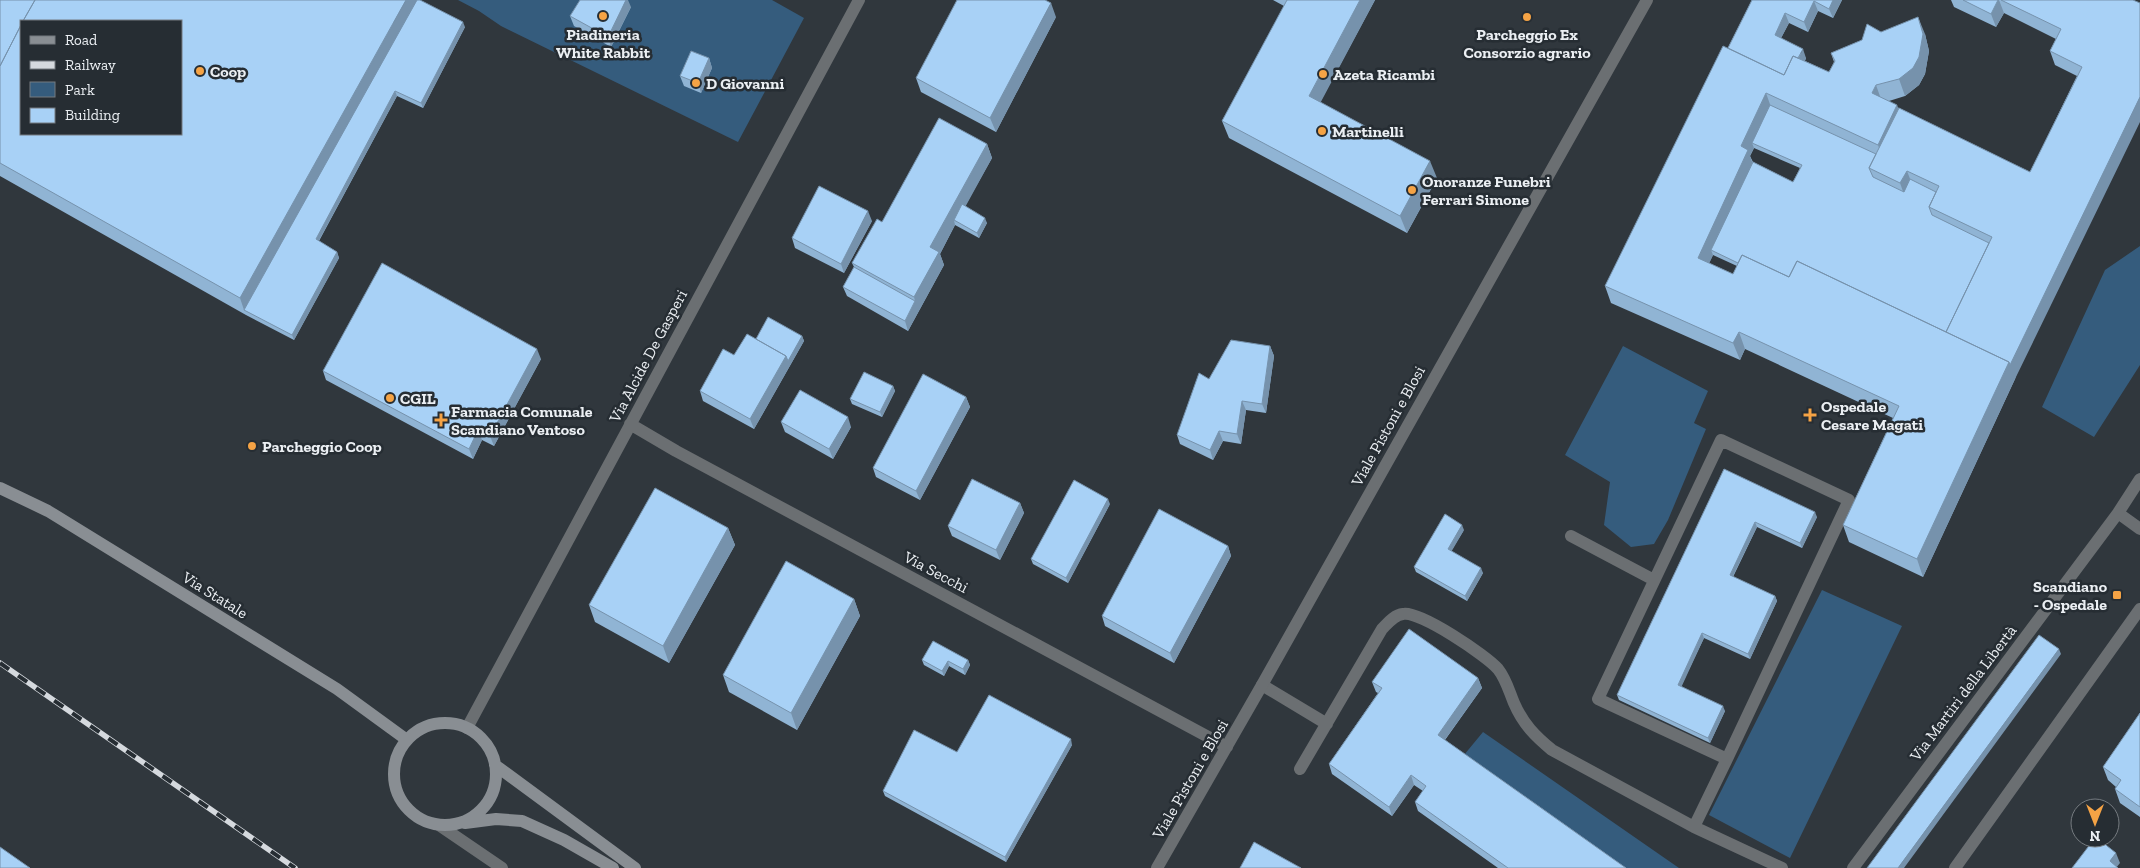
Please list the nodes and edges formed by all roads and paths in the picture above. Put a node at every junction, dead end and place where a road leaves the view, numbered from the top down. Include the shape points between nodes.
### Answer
1 (859, 0) edge
2 (1647, 0) edge
3 (630, 424) junction
4 (2140, 479) edge
5 (0, 488) edge
6 (2118, 513) junction
7 (2140, 529) edge
8 (1571, 536) dead end
9 (1654, 580) junction
10 (2140, 609) edge
11 (1262, 686) junction
12 (1327, 724) junction
13 (467, 728) junction
14 (408, 740) junction
15 (1227, 747) junction
16 (1727, 759) junction
17 (495, 765) junction
18 (1300, 769) dead end
19 (455, 824) junction
20 (439, 825) junction
21 (1694, 827) junction
22 (502, 868) edge
23 (614, 868) edge
24 (635, 868) edge
25 (1157, 868) edge
26 (1782, 868) edge
27 (1852, 868) edge
28 (1955, 868) edge

1 - 3 street, Via Alcide De Gasperi
2 - 11 street, Viale Pistoni e Blosi
3 - 13 street, Via Alcide De Gasperi
3 - 15 street, Via Secchi
4 - 6 street, Via Martiri della Libertà
5 - 14 main road, Via Statale via 48,511 278,652
6 - 7 street
6 - 27 street, Via Martiri della Libertà
8 - 9 street
9 - 16 street via 1598,699
9 - 16 street via 1720,440 1849,500
10 - 28 street
11 - 12 street
11 - 15 street, Viale Pistoni e Blosi
12 - 18 street
12 - 21 street via 1382,629 1404,613 1420,617 1497,668 1526,726 1535,737 1552,750
13 - 14 main road via 435,724
13 - 17 main road via 490,749
14 - 20 main road via 398,753 394,784 410,812
15 - 25 street, Viale Pistoni e Blosi
16 - 21 street
17 - 19 main road via 496,780 487,802 470,819
17 - 24 main road
19 - 20 main road
19 - 23 main road via 496,819 522,821
20 - 22 street
21 - 26 street

